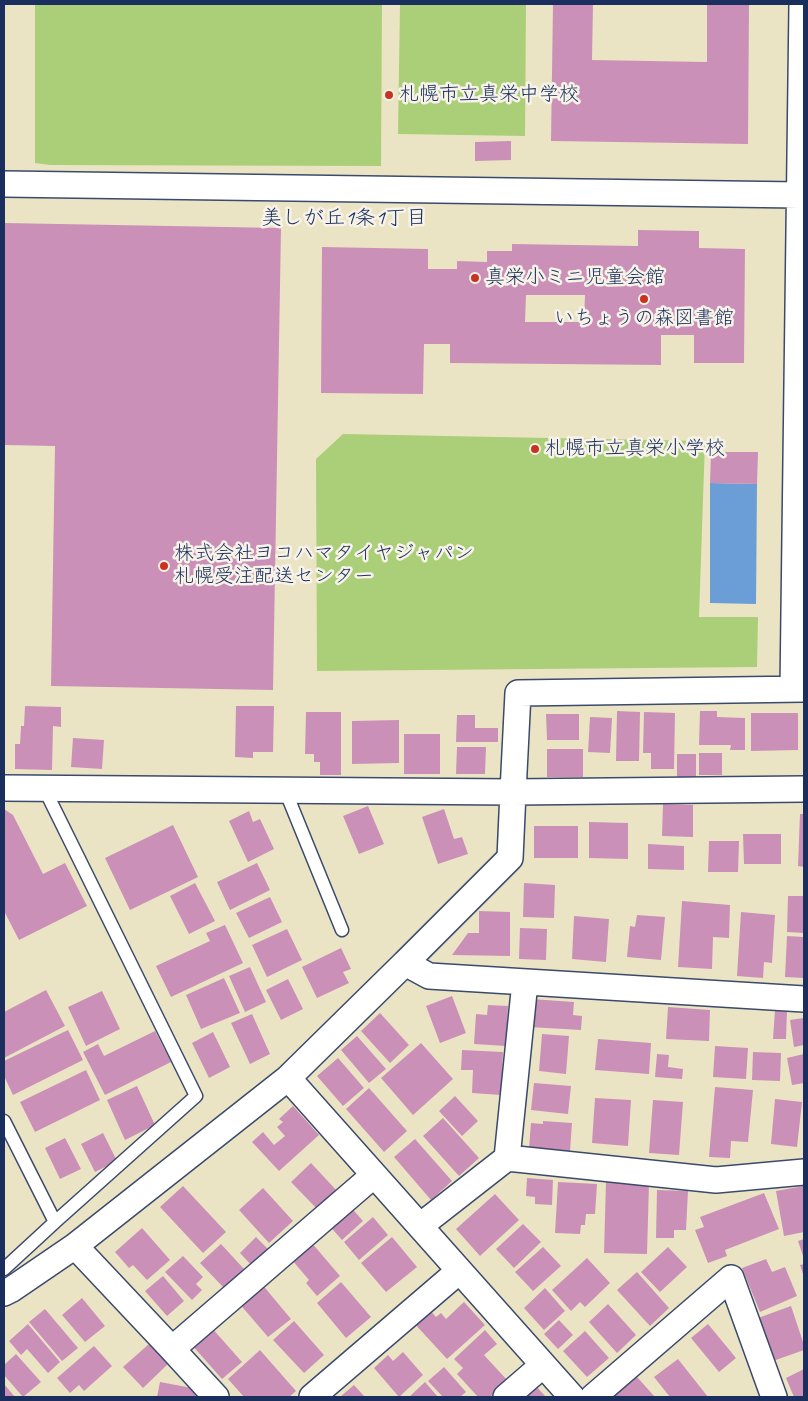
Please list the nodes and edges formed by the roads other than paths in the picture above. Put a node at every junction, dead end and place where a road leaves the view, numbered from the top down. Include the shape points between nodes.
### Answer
1 (802, 4) edge
2 (4, 184) edge
3 (799, 195) junction
4 (800, 429) edge
5 (800, 565) edge
6 (798, 689) edge
7 (4, 788) edge
8 (44, 788) junction
9 (804, 789) edge
10 (285, 790) junction
11 (513, 792) junction
12 (342, 930) dead end
13 (405, 962) junction
14 (525, 982) junction
15 (804, 999) edge
16 (288, 1078) junction
17 (4, 1121) edge
18 (507, 1158) junction
19 (804, 1172) edge
20 (374, 1175) junction
21 (55, 1222) junction
22 (420, 1226) junction
23 (75, 1246) junction
24 (4, 1270) edge
25 (459, 1271) junction
26 (4, 1293) edge
27 (172, 1348) junction
28 (543, 1365) junction
29 (216, 1397) edge
30 (312, 1397) edge
31 (506, 1397) edge
32 (572, 1397) edge
33 (594, 1397) edge
34 (774, 1397) edge

1 - 3 street
2 - 3 street
3 - 4 street
4 - 5 street
5 - 6 street
6 - 11 street via 518,693
7 - 8 street
8 - 10 street
8 - 21 lane via 196,1096
9 - 11 street
10 - 11 street
10 - 12 lane
11 - 13 street via 510,858
13 - 14 street via 429,976
13 - 16 street
14 - 15 street
14 - 18 street
16 - 20 street
16 - 23 street
17 - 21 lane
18 - 19 street via 716,1180
18 - 22 street
20 - 22 street
20 - 27 street
21 - 24 lane
22 - 25 street
23 - 26 street
23 - 27 street
25 - 28 street
25 - 30 street
27 - 29 street
28 - 31 street
28 - 32 street
33 - 34 street via 731,1278

